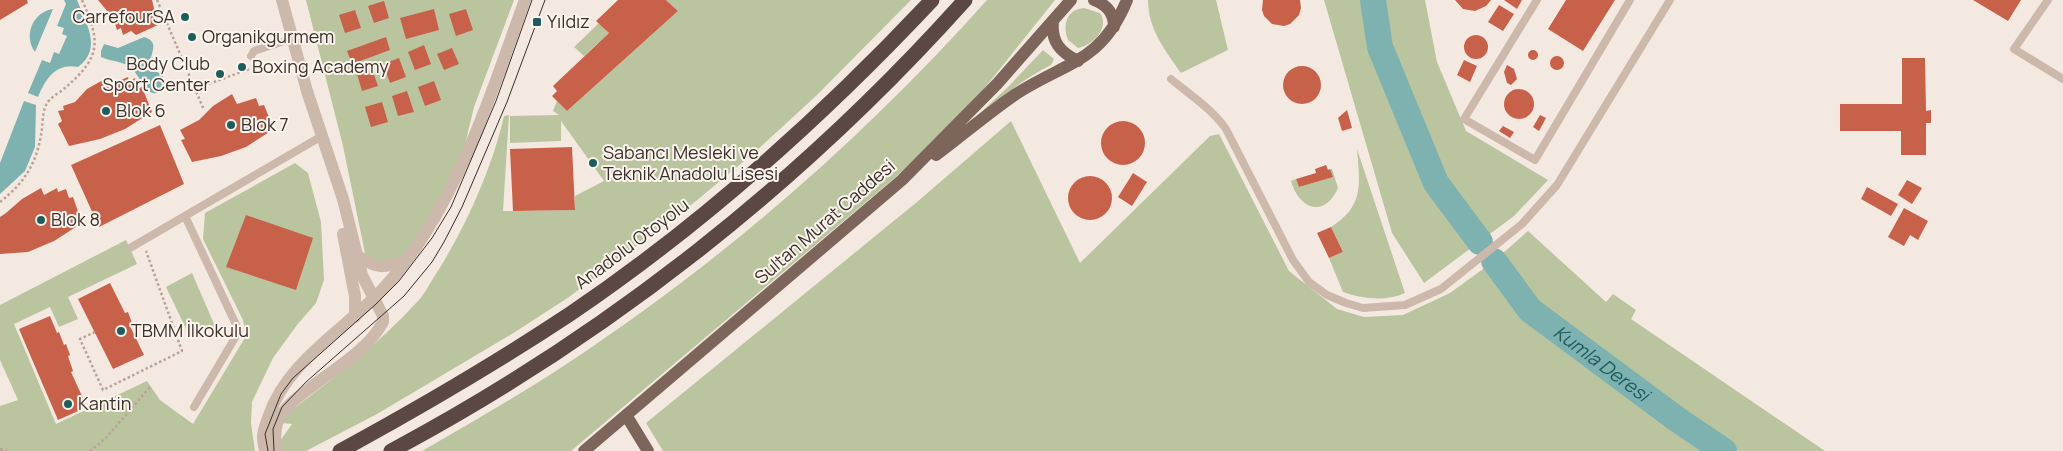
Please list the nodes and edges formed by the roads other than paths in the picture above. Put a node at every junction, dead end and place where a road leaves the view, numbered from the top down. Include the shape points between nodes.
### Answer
1 (282, 0) edge
2 (525, 0) edge
3 (932, 0) edge
4 (965, 0) edge
5 (1071, 0) edge
6 (1094, 0) edge
7 (1127, 0) edge
8 (1537, 0) edge
9 (1630, 0) edge
10 (1670, 0) edge
11 (2048, 0) edge
12 (1052, 21) junction
13 (1114, 27) junction
14 (294, 40) junction
15 (1078, 61) junction
16 (1171, 79) dead end
17 (2063, 79) edge
18 (322, 136) junction
19 (335, 178) junction
20 (902, 180) junction
21 (185, 216) junction
22 (130, 248) dead end
23 (357, 255) junction
24 (406, 260) junction
25 (373, 299) junction
26 (355, 317) junction
27 (194, 407) dead end
28 (626, 414) junction
29 (265, 451) edge
30 (276, 451) edge
31 (340, 451) edge
32 (391, 451) edge
33 (584, 451) edge
34 (648, 451) edge

1 - 14 street
2 - 24 street via 460,166 425,233
3 - 31 highway, Anadolu Otoyolu via 829,106 701,216 571,313 447,392
4 - 32 highway via 828,139 735,222 615,313 487,396
5 - 12 main road, Sultan Murat Caddesi
6 - 13 main road via 1110,11
7 - 13 main road
8 - 9 lane via 1464,120 1535,160
10 - 16 lane via 1557,185 1522,224 1441,289 1404,305 1363,308 1328,295 1309,282 1293,260 1226,129 1204,104
11 - 17 lane via 2014,49
12 - 15 main road via 1054,42
12 - 20 main road, Sultan Murat Caddesi via 997,84
13 - 15 main road via 1095,50
14 - 14 lane via 252,54 272,45
14 - 18 street
15 - 20 main road via 1030,85
18 - 19 street
18 - 21 lane
19 - 23 street
19 - 26 street via 336,203 354,288
20 - 28 main road, Sultan Murat Caddesi
21 - 22 lane
21 - 27 lane via 239,331
23 - 24 street via 378,267
23 - 25 street
24 - 25 street
25 - 26 street
25 - 30 street via 382,316 380,329 284,411 276,427
26 - 29 street via 314,351 273,402 263,434
28 - 33 main road, Sultan Murat Caddesi
28 - 34 main road

